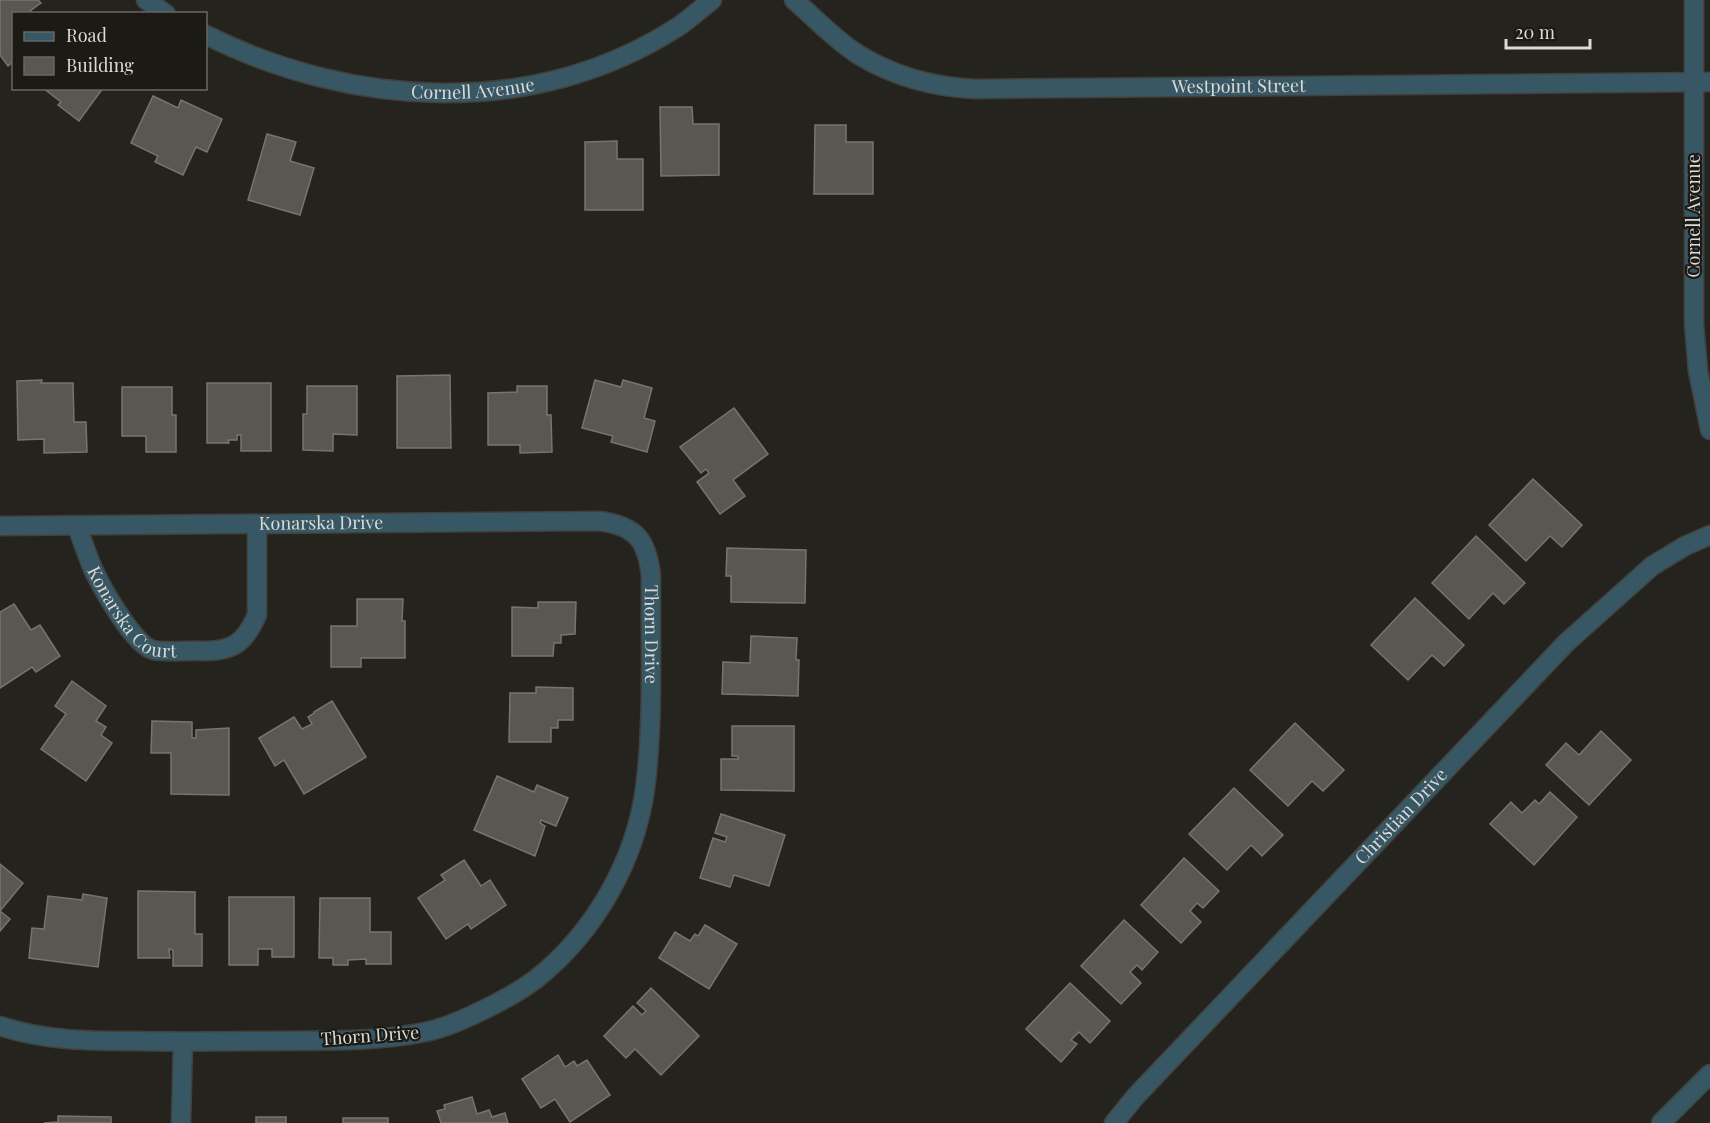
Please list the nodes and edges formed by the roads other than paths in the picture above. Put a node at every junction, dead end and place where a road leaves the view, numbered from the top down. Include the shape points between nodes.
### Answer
1 (146, 0) edge
2 (712, 0) edge
3 (794, 0) edge
4 (1694, 0) edge
5 (163, 12) edge
6 (213, 39) edge
7 (1702, 82) edge
8 (1710, 430) edge
9 (257, 524) junction
10 (0, 526) edge
11 (76, 526) junction
12 (1710, 535) edge
13 (638, 536) joint
14 (0, 1026) edge
15 (183, 1042) junction
16 (1710, 1074) edge
17 (181, 1123) edge
18 (1114, 1123) edge
19 (1661, 1123) edge

1 - 5 street
2 - 6 street, Cornell Avenue via 677,27 619,57 574,74 496,91 440,93 366,87 284,66
3 - 7 street, Westpoint Street via 859,54 898,75 949,87
4 - 7 street, Cornell Avenue
7 - 8 street, Cornell Avenue via 1694,324
9 - 11 street, Konarska Drive
9 - 11 street, Konarska Court via 257,615 242,641 214,651 144,646 93,570
9 - 13 street, Konarska Drive via 600,521 628,528
10 - 11 street, Konarska Drive
12 - 18 street, Christian Drive via 1652,566 1566,644 1135,1096
13 - 15 street, Thorn Drive via 647,551 651,576 645,791 620,875 595,916 567,950 507,999 425,1032 382,1039
14 - 15 street, Thorn Drive via 74,1041
15 - 17 street
16 - 19 street

